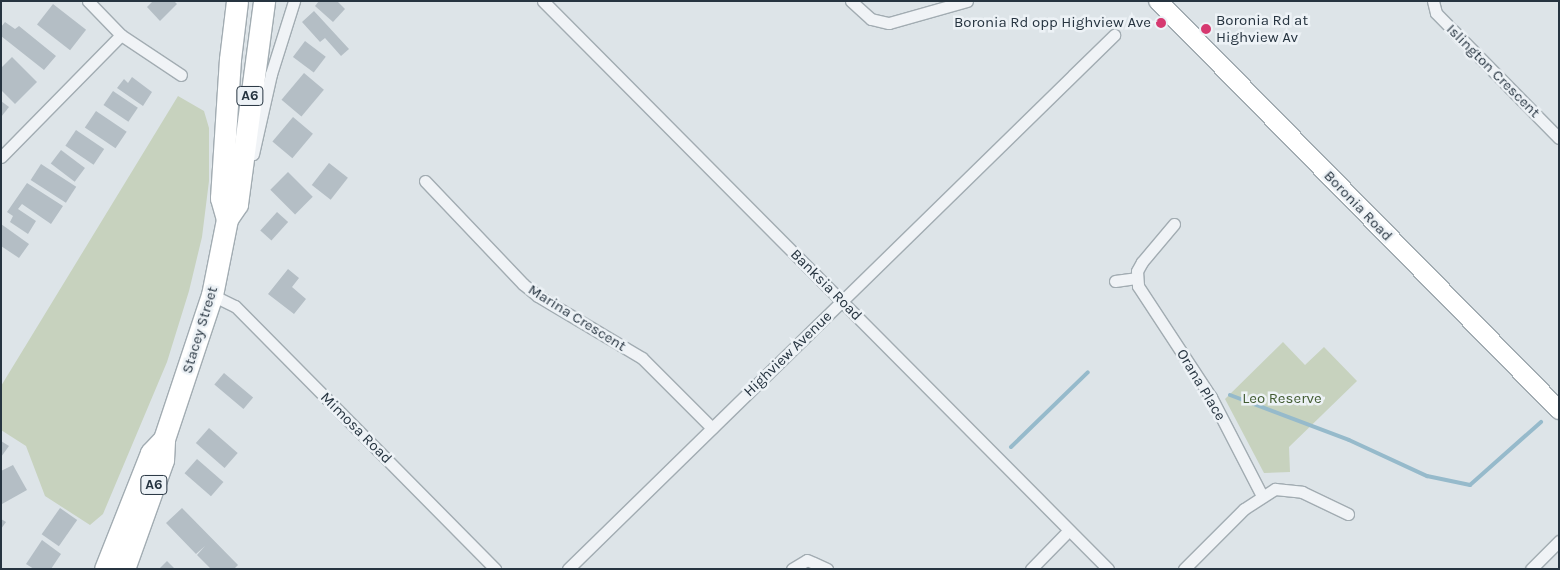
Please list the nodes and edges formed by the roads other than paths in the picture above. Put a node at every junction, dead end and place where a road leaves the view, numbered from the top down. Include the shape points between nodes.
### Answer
1 (88, 1) edge
2 (237, 1) edge
3 (264, 1) edge
4 (294, 1) edge
5 (543, 1) edge
6 (850, 1) edge
7 (967, 1) edge
8 (1158, 1) edge
9 (1432, 1) edge
10 (1114, 34) dead end
11 (121, 35) junction
12 (180, 75) dead end
13 (1559, 138) edge
14 (1, 157) edge
15 (425, 181) dead end
16 (240, 191) junction
17 (227, 219) junction
18 (1174, 224) dead end
19 (1136, 278) junction
20 (1115, 281) dead end
21 (212, 295) junction
22 (842, 301) junction
23 (1559, 410) edge
24 (712, 428) junction
25 (164, 439) junction
26 (1262, 496) junction
27 (1348, 514) dead end
28 (1069, 530) junction
29 (1559, 541) edge
30 (105, 569) edge
31 (124, 569) edge
32 (495, 569) edge
33 (568, 569) edge
34 (792, 569) edge
35 (827, 569) edge
36 (1031, 569) edge
37 (1108, 569) edge
38 (1184, 569) edge
39 (1531, 569) edge

1 - 11 street
2 - 17 highway, Stacey Street / A6 via 221,198
3 - 16 highway, Stacey Street / A6
4 - 16 street, Stacey Street
5 - 22 street, Banksia Road
6 - 7 street via 871,19 889,23
8 - 23 main road, Boronia Road
9 - 13 street, Islington Crescent via 1436,13
10 - 22 street, Highview Avenue
11 - 12 street
11 - 14 street
15 - 24 street, Marina Crescent via 523,284 642,358
16 - 17 highway, Stacey Street / A6 via 237,204
17 - 21 highway, Stacey Street / A6
18 - 19 street via 1142,262
19 - 20 street
19 - 26 street, Orana Place via 1146,300 1211,397
21 - 25 highway, Stacey Street / A6
21 - 32 street, Mimosa Road via 235,306
22 - 24 street, Highview Avenue
22 - 28 street, Banksia Road
24 - 33 street, Highview Avenue
25 - 30 highway, Stacey Street / A6 via 151,453
25 - 31 highway, Stacey Street / A6 via 164,460
26 - 27 street via 1275,489 1288,488
26 - 38 street
28 - 36 street
28 - 37 street, Banksia Road
29 - 39 street
34 - 35 street via 815,556

